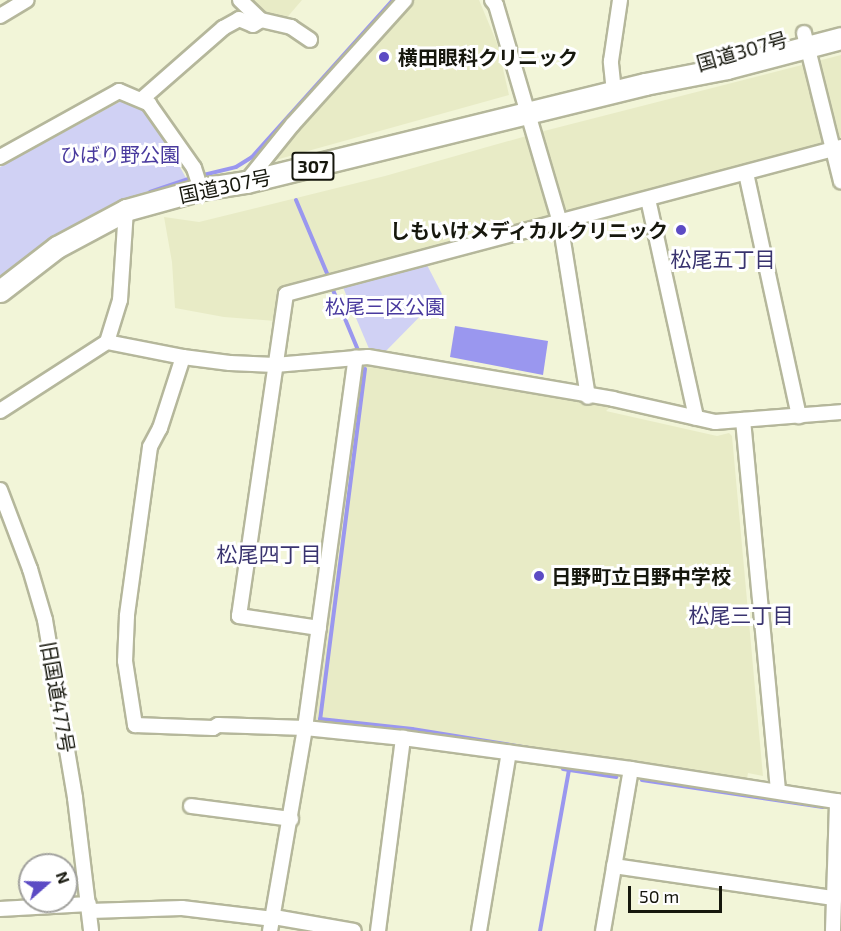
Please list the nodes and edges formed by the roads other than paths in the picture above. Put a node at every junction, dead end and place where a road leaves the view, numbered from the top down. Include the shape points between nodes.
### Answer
1 (27, 0) edge
2 (240, 0) edge
3 (405, 0) edge
4 (492, 0) edge
5 (620, 0) edge
6 (0, 16) edge
7 (261, 20) junction
8 (841, 24) edge
9 (841, 38) edge
10 (310, 40) dead end
11 (806, 40) junction
12 (614, 92) junction
13 (142, 99) junction
14 (528, 115) junction
15 (837, 148) edge
16 (0, 158) edge
17 (746, 173) junction
18 (198, 179) junction
19 (841, 181) edge
20 (246, 182) junction
21 (648, 199) junction
22 (126, 210) junction
23 (560, 222) junction
24 (0, 291) edge
25 (107, 342) junction
26 (183, 357) junction
27 (356, 357) junction
28 (275, 365) junction
29 (588, 397) junction
30 (0, 411) edge
31 (799, 416) junction
32 (841, 417) edge
33 (696, 418) junction
34 (742, 420) junction
35 (0, 489) edge
36 (319, 628) junction
37 (305, 728) junction
38 (403, 738) junction
39 (510, 752) junction
40 (631, 768) junction
41 (778, 790) junction
42 (839, 801) edge
43 (191, 807) dead end
44 (291, 819) junction
45 (614, 866) junction
46 (834, 898) junction
47 (89, 908) junction
48 (0, 909) edge
49 (272, 922) edge
50 (91, 931) edge
51 (354, 931) edge
52 (378, 931) edge
53 (479, 931) edge
54 (603, 931) edge
55 (832, 931) edge

1 - 6 street
2 - 7 street
3 - 20 street
4 - 14 street
5 - 12 street via 611,61
7 - 10 street via 291,27
7 - 13 street via 253,25 239,19 223,28
8 - 11 highway, 国道307号 / 307
9 - 11 highway, 国道307号 / 307
11 - 12 highway, 国道307号 / 307 via 702,62
11 - 15 street
12 - 14 highway, 国道307号 / 307
13 - 16 street via 119,91
13 - 18 street
14 - 20 highway, 国道307号 / 307
14 - 23 street
15 - 17 street
15 - 19 street
17 - 21 street
17 - 31 street
18 - 20 highway, 国道307号 / 307
18 - 22 highway, 国道307号 / 307
21 - 23 street
21 - 33 street
22 - 24 highway, 国道307号 / 307 via 57,246
22 - 25 street via 120,300
23 - 28 street via 286,294
23 - 29 street
25 - 26 street
25 - 30 street
26 - 28 street
26 - 37 street via 150,447 127,616 125,661 135,725
27 - 28 street
27 - 29 street
27 - 36 street
28 - 36 street via 239,616
29 - 33 street
31 - 32 street
31 - 34 street
33 - 34 street via 715,422
34 - 41 street
35 - 47 street, 旧国道477号 via 45,620
36 - 37 street
37 - 38 street
37 - 44 street
38 - 39 street
38 - 52 street
39 - 40 street
39 - 53 street
40 - 41 street
40 - 45 street
41 - 42 street
42 - 46 street
43 - 44 street
44 - 49 street
45 - 46 street
45 - 54 street
46 - 55 street
47 - 48 street
47 - 49 street via 182,908
47 - 50 street, 旧国道477号
49 - 51 street

